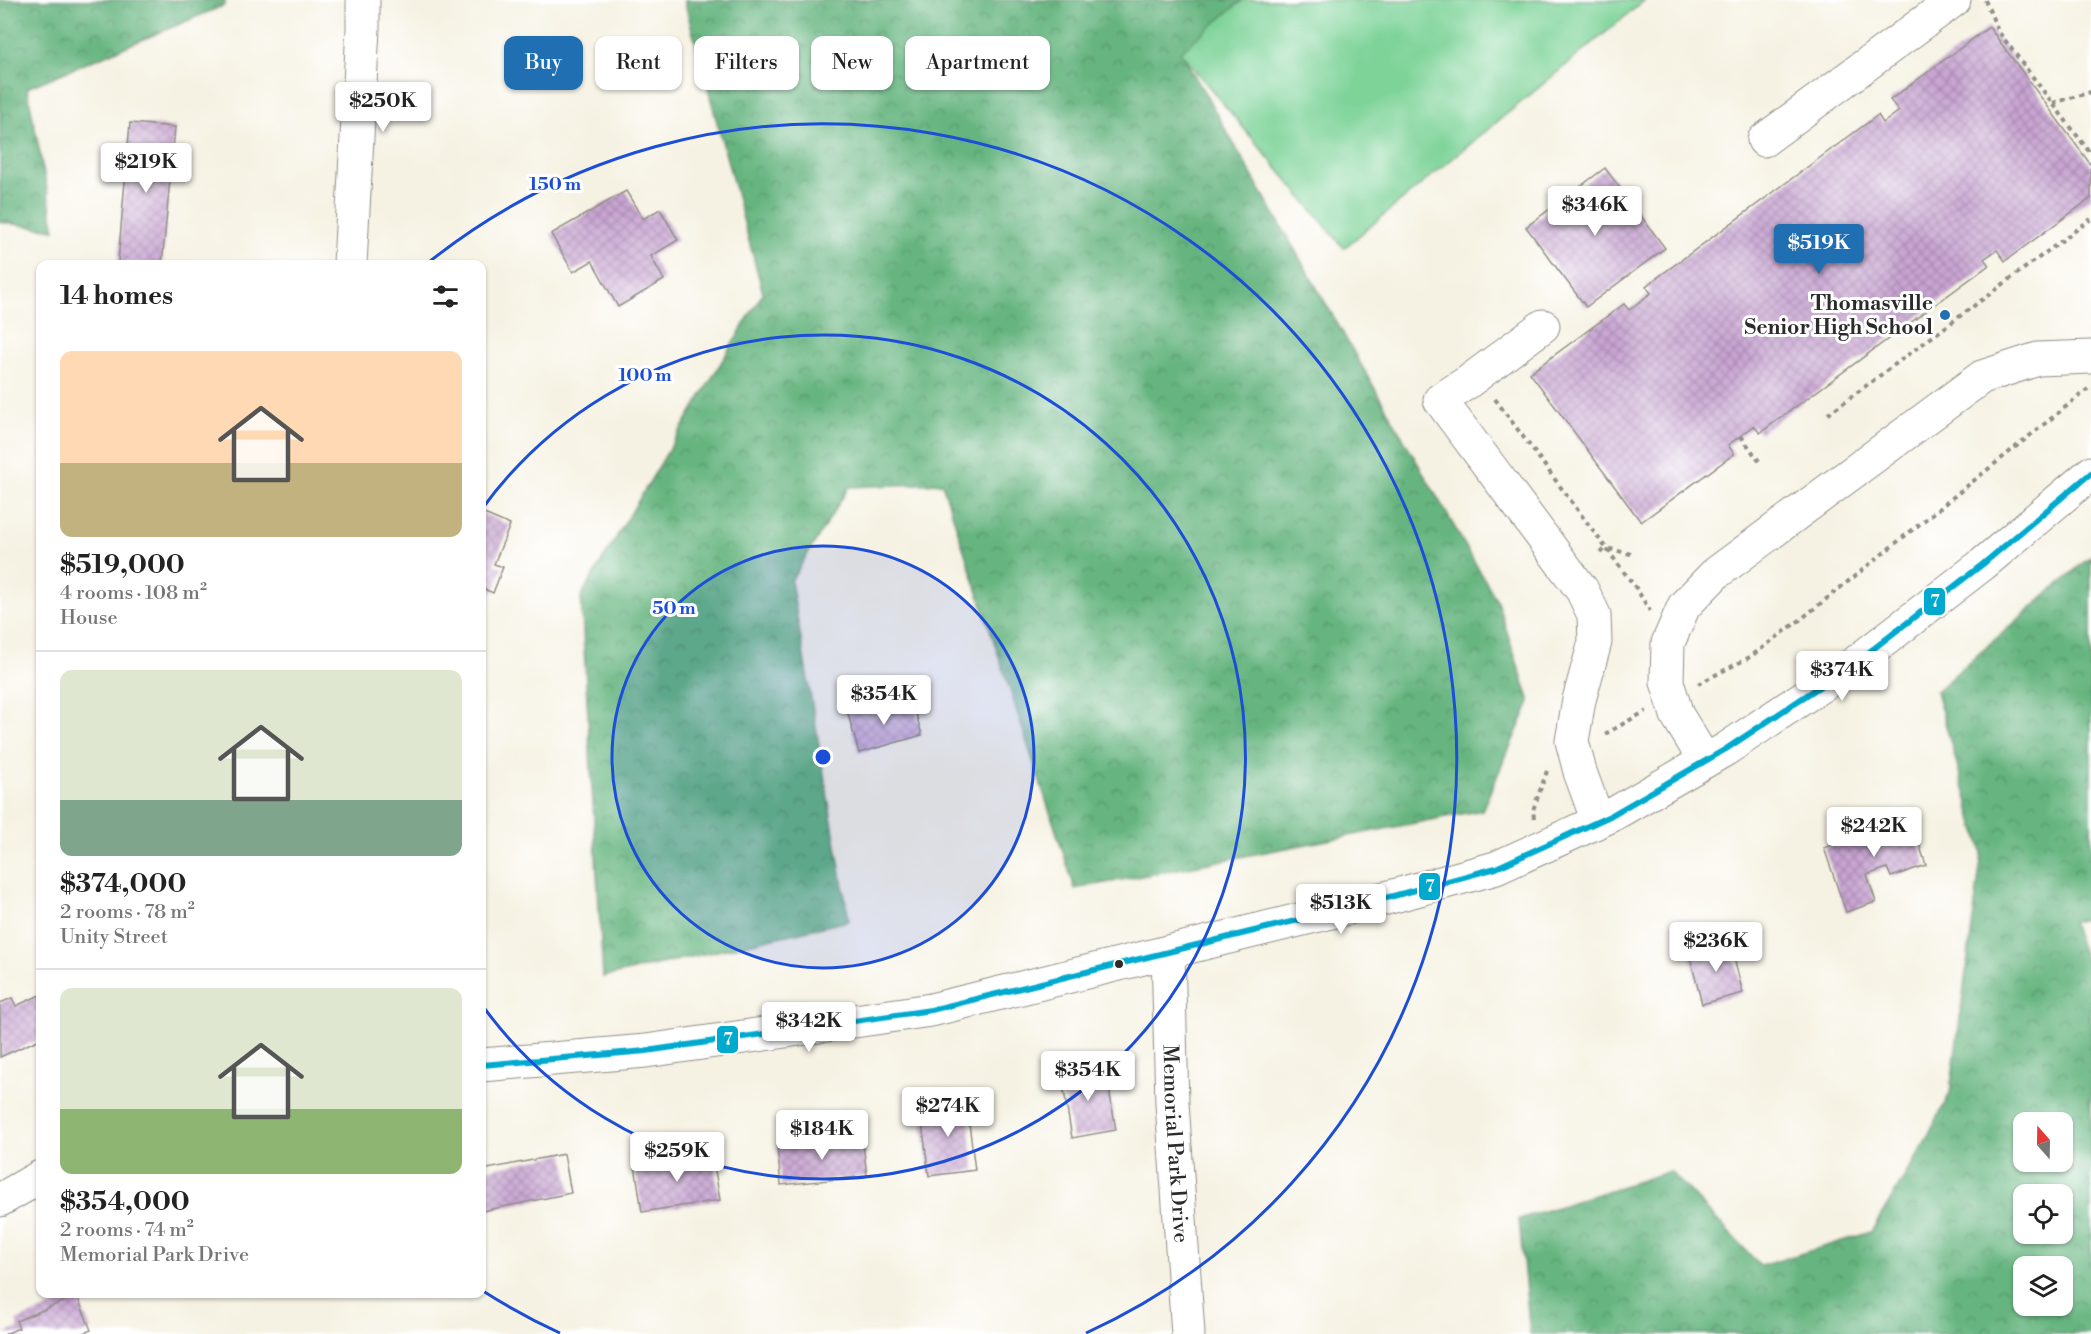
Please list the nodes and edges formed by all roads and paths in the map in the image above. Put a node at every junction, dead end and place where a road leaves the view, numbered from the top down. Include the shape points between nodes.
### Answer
1 (363, 0) edge
2 (1954, 0) edge
3 (1985, 0) edge
4 (2091, 92) edge
5 (2053, 103) junction
6 (1764, 140) dead end
7 (2091, 154) edge
8 (2091, 219) edge
9 (350, 260) edge
10 (1543, 326) dead end
11 (2091, 357) edge
12 (2091, 386) edge
13 (1495, 399) dead end
14 (1828, 414) dead end
15 (1741, 435) dead end
16 (1759, 461) dead end
17 (2091, 473) edge
18 (1606, 548) junction
19 (1601, 553) dead end
20 (1631, 554) dead end
21 (1668, 643) junction
22 (1672, 697) junction
23 (1705, 761) junction
24 (1598, 821) junction
25 (1168, 952) junction
26 (486, 1065) edge
27 (36, 1179) edge
28 (0, 1200) edge
29 (1188, 1334) edge

1 - 9 street
2 - 6 street
3 - 5 path via 1998,31
4 - 5 path
5 - 7 path
8 - 14 path
10 - 24 street via 1440,400 1582,590 1594,615 1595,642 1572,741
11 - 21 street via 2038,359 1982,377 1715,574 1684,606
12 - 22 path via 1800,620 1750,657
13 - 18 path
15 - 16 path
17 - 23 street via 1983,564 1855,663
18 - 19 path
18 - 20 path
18 - 21 path via 1636,588
21 - 22 street via 1667,682
22 - 23 street via 1677,715
23 - 24 street
24 - 25 street via 1496,868
25 - 26 street via 931,1010 646,1051
25 - 29 street, Memorial Park Drive via 1172,1103
27 - 28 street

